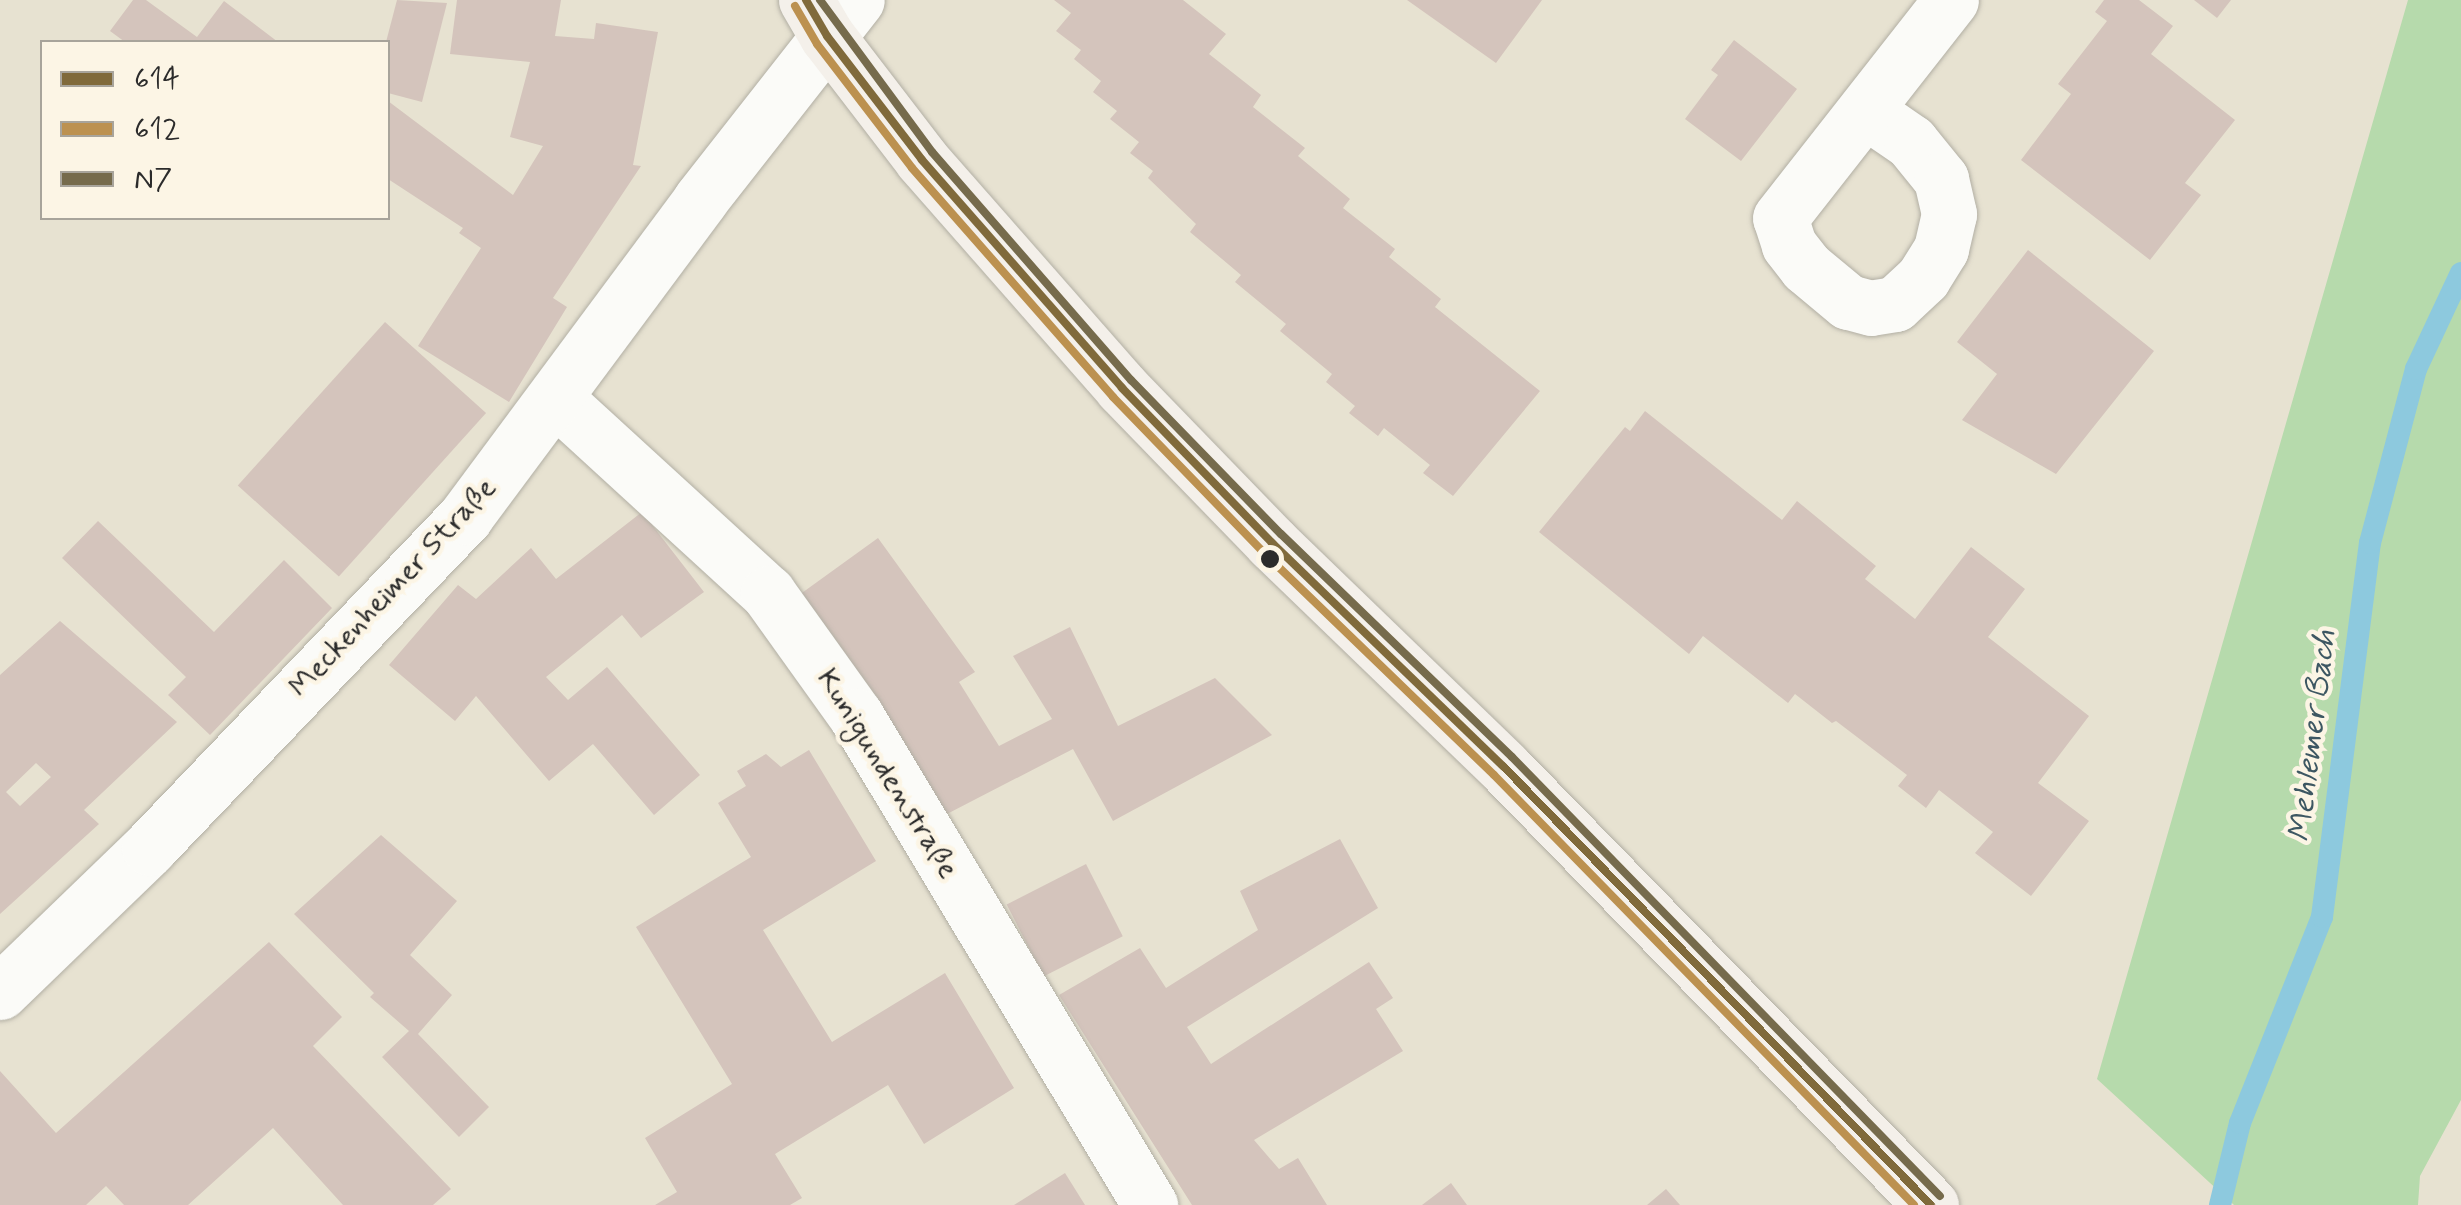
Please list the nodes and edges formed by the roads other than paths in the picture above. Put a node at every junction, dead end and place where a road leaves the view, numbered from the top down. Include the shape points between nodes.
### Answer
1 (1951, 0) edge
2 (830, 12) edge
3 (1866, 111) dead end
4 (555, 398) junction
5 (0, 992) edge
6 (1150, 1205) edge
7 (1931, 1205) edge

1 - 3 street
2 - 4 street, Meckenheimer Straße
2 - 7 street via 934,174 1122,388 1504,766
4 - 5 street, Meckenheimer Straße via 465,517 149,848
4 - 6 street, Kunigundenstraße via 706,532 779,608 856,716

